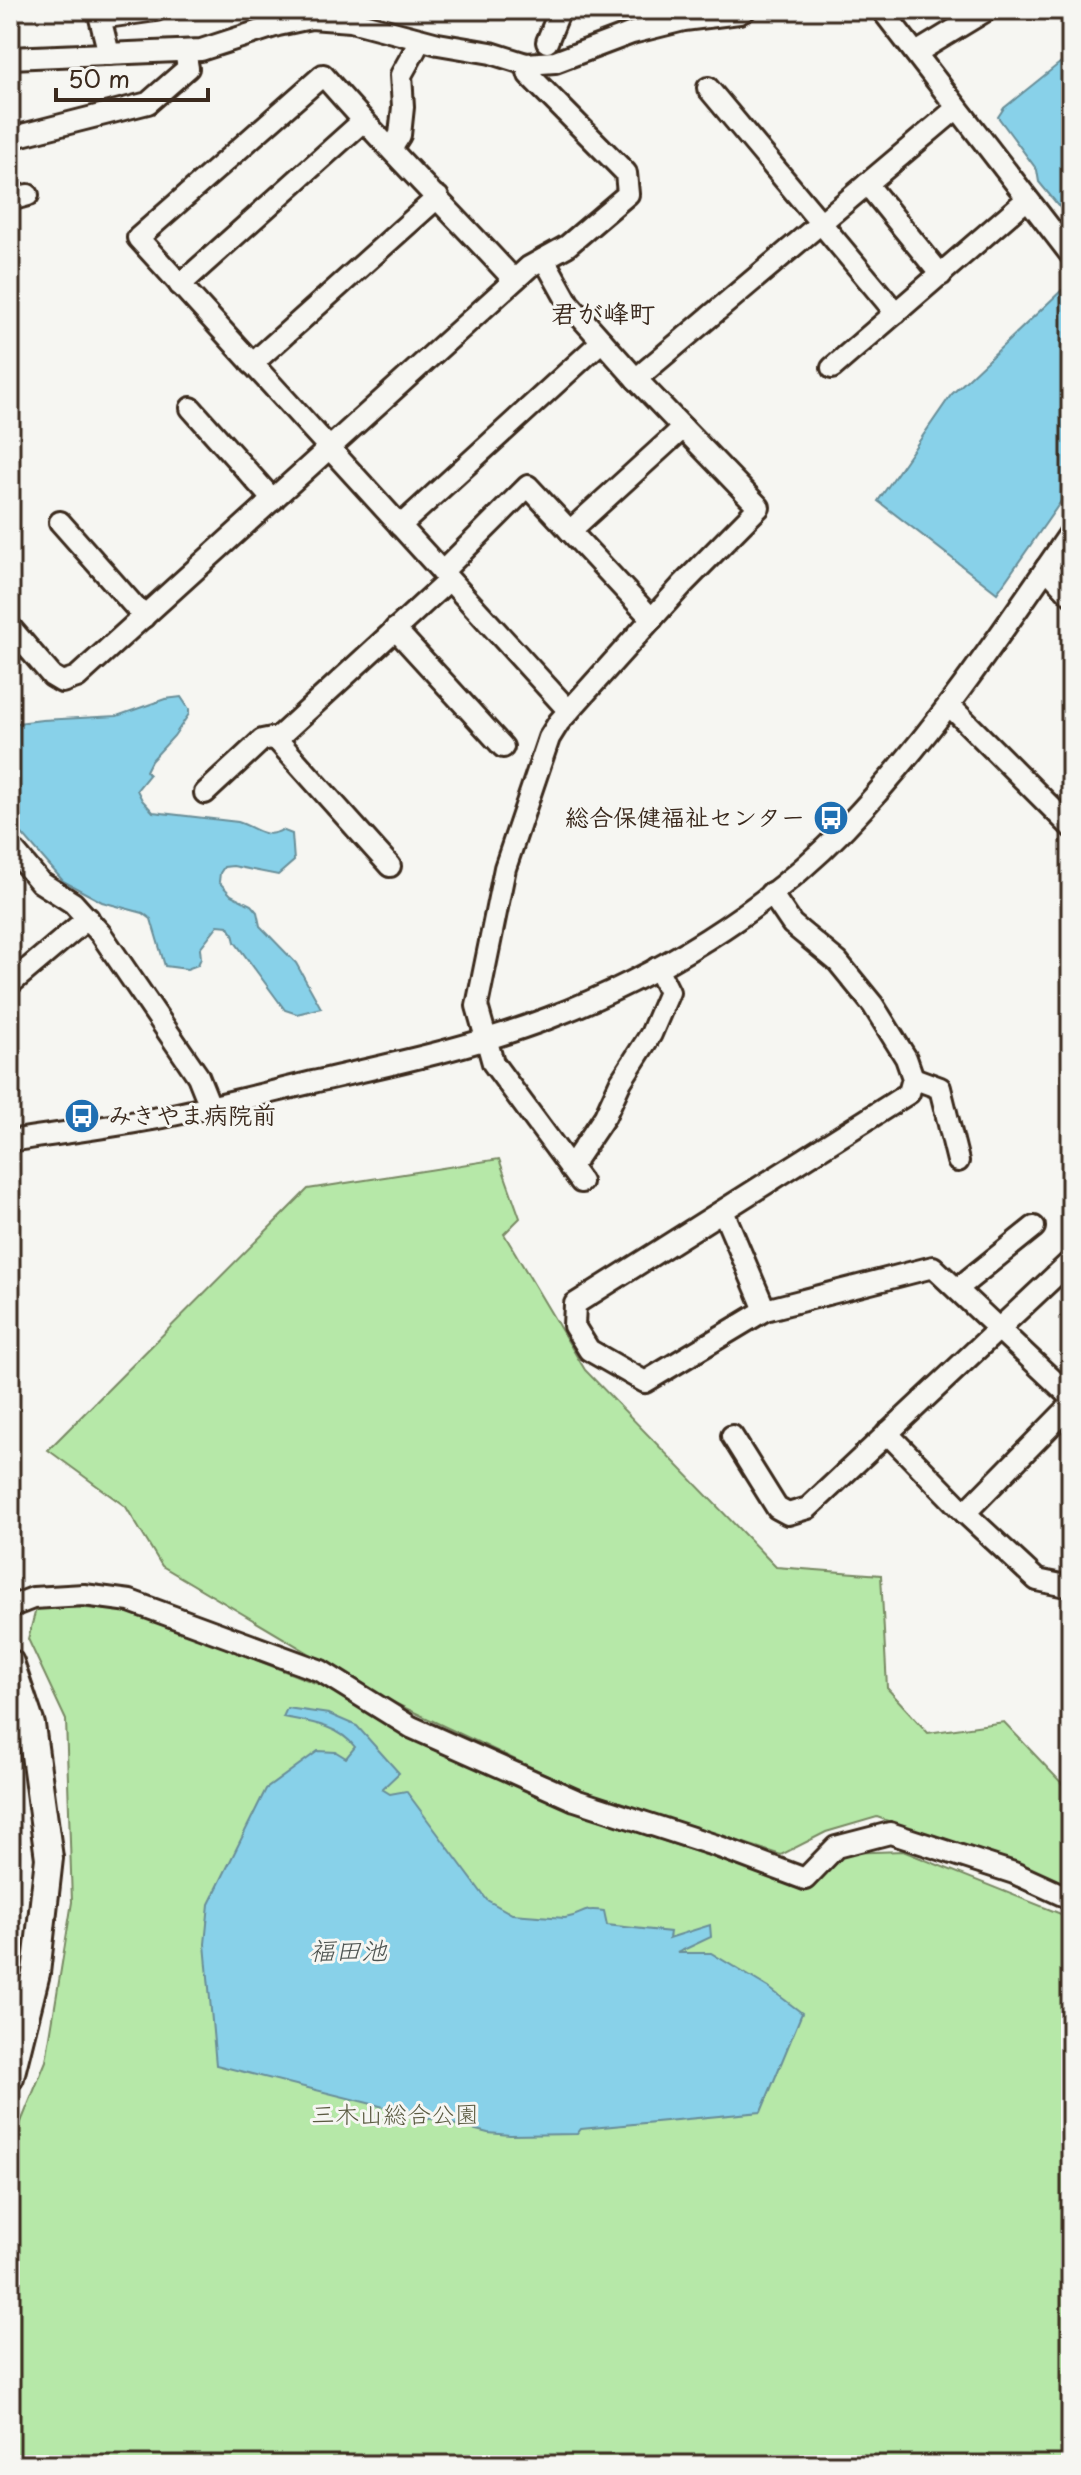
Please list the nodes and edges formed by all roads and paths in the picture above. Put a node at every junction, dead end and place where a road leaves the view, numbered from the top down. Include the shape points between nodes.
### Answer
1 (156, 10) edge
2 (560, 10) edge
3 (745, 10) edge
4 (882, 10) edge
5 (987, 10) edge
6 (373, 18) edge
7 (418, 39) junction
8 (547, 42) dead end
9 (185, 51) junction
10 (916, 53) junction
11 (109, 54) junction
12 (10, 58) edge
13 (526, 64) junction
14 (708, 88) dead end
15 (957, 108) junction
16 (363, 121) junction
17 (10, 138) edge
18 (391, 149) junction
19 (867, 184) junction
20 (438, 197) junction
21 (1026, 200) junction
22 (821, 223) junction
23 (1071, 255) edge
24 (544, 259) junction
25 (941, 275) junction
26 (514, 280) junction
27 (180, 285) junction
28 (896, 313) junction
29 (602, 341) junction
30 (252, 364) junction
31 (832, 368) dead end
32 (636, 379) junction
33 (191, 408) dead end
34 (683, 428) junction
35 (329, 448) junction
36 (273, 500) junction
37 (60, 522) dead end
38 (400, 526) junction
39 (570, 531) junction
40 (1071, 532) edge
41 (1046, 568) junction
42 (445, 576) junction
43 (1071, 595) edge
44 (144, 617) junction
45 (652, 619) junction
46 (10, 627) edge
47 (395, 629) junction
48 (950, 706) junction
49 (569, 711) junction
50 (278, 741) junction
51 (503, 747) dead end
52 (205, 793) dead end
53 (1071, 827) edge
54 (10, 846) edge
55 (390, 866) dead end
56 (771, 893) junction
57 (88, 918) junction
58 (657, 968) junction
59 (10, 984) edge
60 (486, 1038) junction
61 (913, 1078) junction
62 (210, 1106) junction
63 (10, 1141) edge
64 (958, 1161) dead end
65 (723, 1211) junction
66 (1034, 1227) dead end
67 (1071, 1261) edge
68 (957, 1289) junction
69 (765, 1310) junction
70 (998, 1328) junction
71 (1071, 1397) edge
72 (1071, 1405) edge
73 (887, 1433) junction
74 (732, 1436) dead end
75 (965, 1513) junction
76 (1070, 1582) edge
77 (10, 1607) edge
78 (10, 1663) edge
79 (1071, 1899) edge
80 (10, 2077) edge

1 - 11 street via 100,18
2 - 8 street
3 - 13 street via 632,33 555,62
4 - 10 street
5 - 10 street
6 - 7 street
6 - 9 street via 311,18
7 - 13 street
7 - 18 street via 401,75 400,135
9 - 11 street
9 - 17 street via 188,68 148,103
10 - 15 street
11 - 12 street
13 - 24 street via 529,75 626,173 628,194
14 - 22 street
15 - 19 street
15 - 21 street
16 - 18 street
16 - 27 street
16 - 27 street via 323,75 138,238
18 - 20 street
19 - 22 street
19 - 25 street
20 - 26 street
20 - 30 street
21 - 23 street
21 - 25 street
22 - 28 street
22 - 32 street
24 - 26 street
24 - 29 street via 569,304
25 - 28 street
26 - 35 street
27 - 30 street
28 - 31 street
29 - 32 street
29 - 38 street
30 - 35 street
32 - 34 street
33 - 36 street
34 - 39 street
34 - 45 street via 759,507
35 - 36 street
35 - 38 street
36 - 44 street
37 - 44 street
38 - 42 street
39 - 42 street via 528,486
39 - 45 street
40 - 41 street
41 - 43 street
41 - 48 street
42 - 47 street
42 - 49 street
44 - 46 street via 77,677 62,682
45 - 49 street
47 - 50 street
47 - 51 street
48 - 53 street
48 - 56 street via 844,829
49 - 60 street via 549,738 505,868 477,1006
50 - 52 street via 262,740
50 - 55 street
54 - 57 street via 40,882
56 - 58 street via 748,913
56 - 61 street via 792,924 838,962 873,1005
57 - 59 street
57 - 62 street via 198,1076
58 - 60 street via 548,1018
58 - 60 street via 669,992 576,1175 493,1063
60 - 62 street
61 - 64 street via 940,1088
61 - 65 street via 909,1093
62 - 63 street
65 - 69 street
65 - 69 street via 575,1304 574,1326 589,1350 645,1382
66 - 68 street
67 - 70 street
68 - 69 street via 933,1267
68 - 70 street
70 - 71 street
70 - 73 street
72 - 75 street
73 - 74 street via 808,1508 788,1514 777,1508
73 - 75 street
75 - 76 street via 1037,1580
77 - 79 street via 33,1598 84,1595 130,1601 321,1671 411,1727 575,1800 805,1879 836,1847 890,1833 1014,1873
78 - 80 main road via 31,1725 49,1858 36,1973

